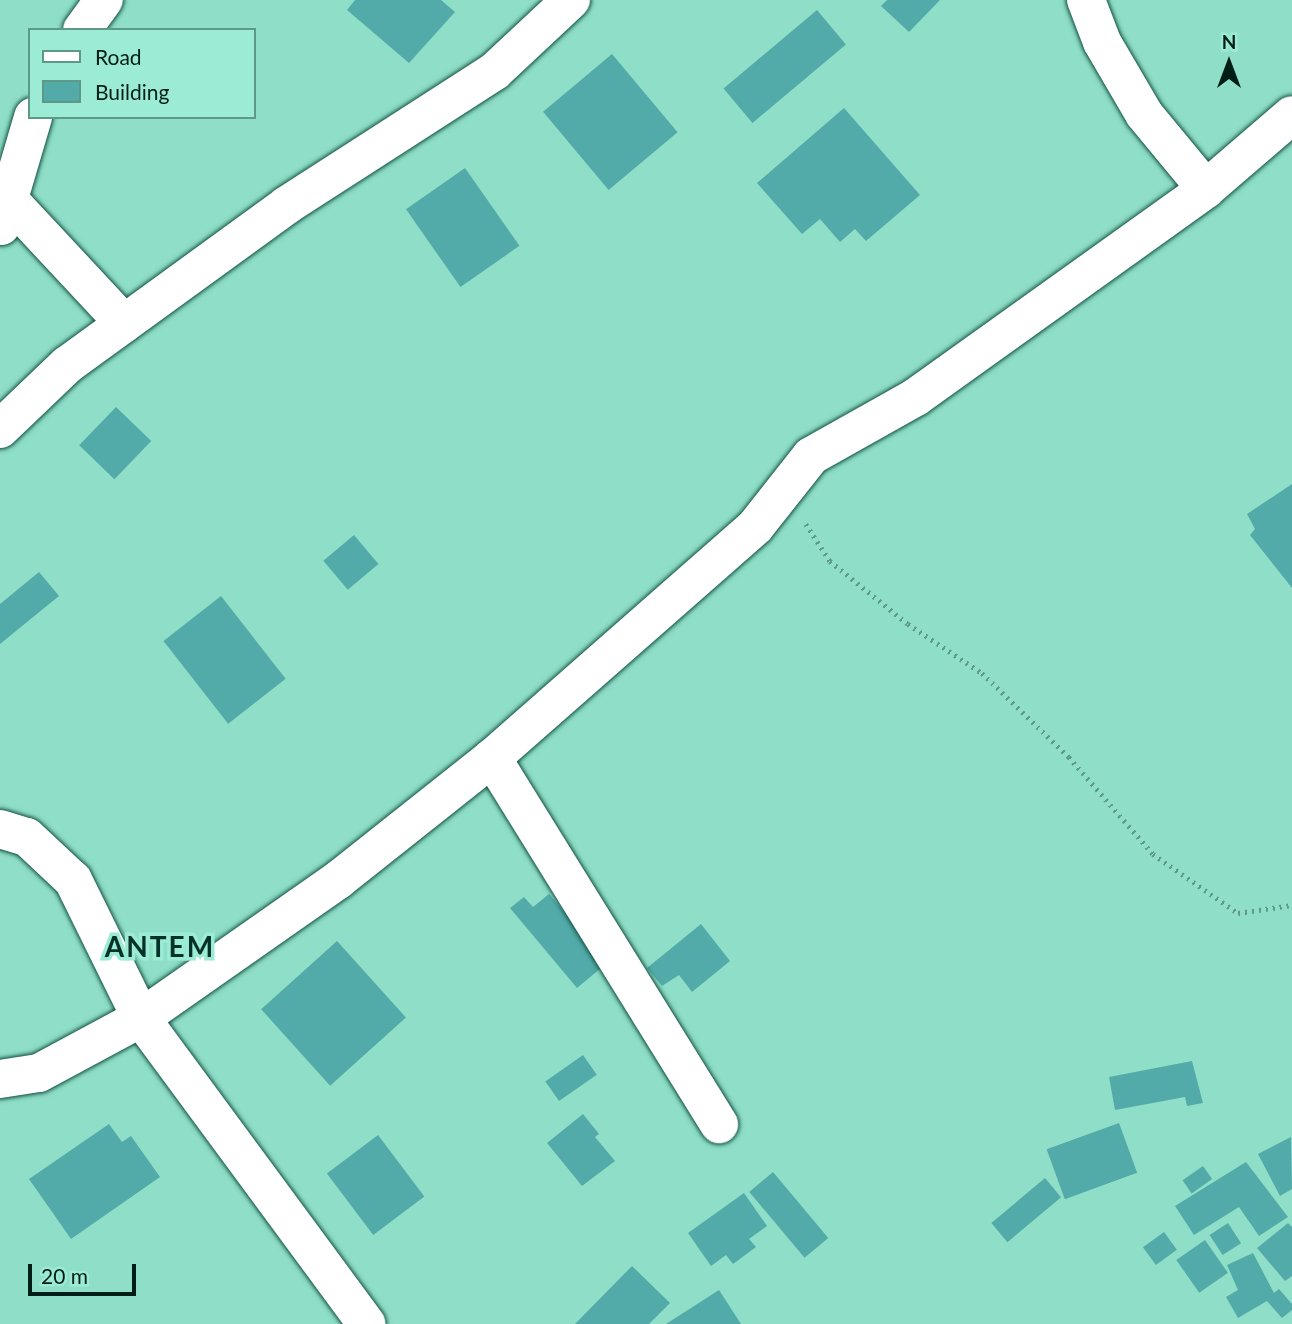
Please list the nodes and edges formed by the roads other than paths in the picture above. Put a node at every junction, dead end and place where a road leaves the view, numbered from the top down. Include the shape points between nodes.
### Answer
1 (104, 0) edge
2 (571, 0) edge
3 (1086, 0) edge
4 (83, 28) edge
5 (1292, 115) edge
6 (32, 119) edge
7 (1206, 189) junction
8 (5, 216) edge
9 (124, 323) junction
10 (0, 429) edge
11 (492, 758) junction
12 (0, 829) edge
13 (141, 1018) junction
14 (0, 1079) edge
15 (719, 1124) dead end
16 (367, 1324) edge

1 - 4 street
2 - 9 street via 495,71 287,205
3 - 7 street via 1102,42 1144,114
5 - 7 street
6 - 8 street
7 - 11 street via 916,397 811,456 755,527
8 - 9 street
9 - 10 street via 66,365
11 - 13 street via 338,880
11 - 15 street
12 - 13 street via 27,837 72,880
13 - 14 street via 39,1073
13 - 16 street

